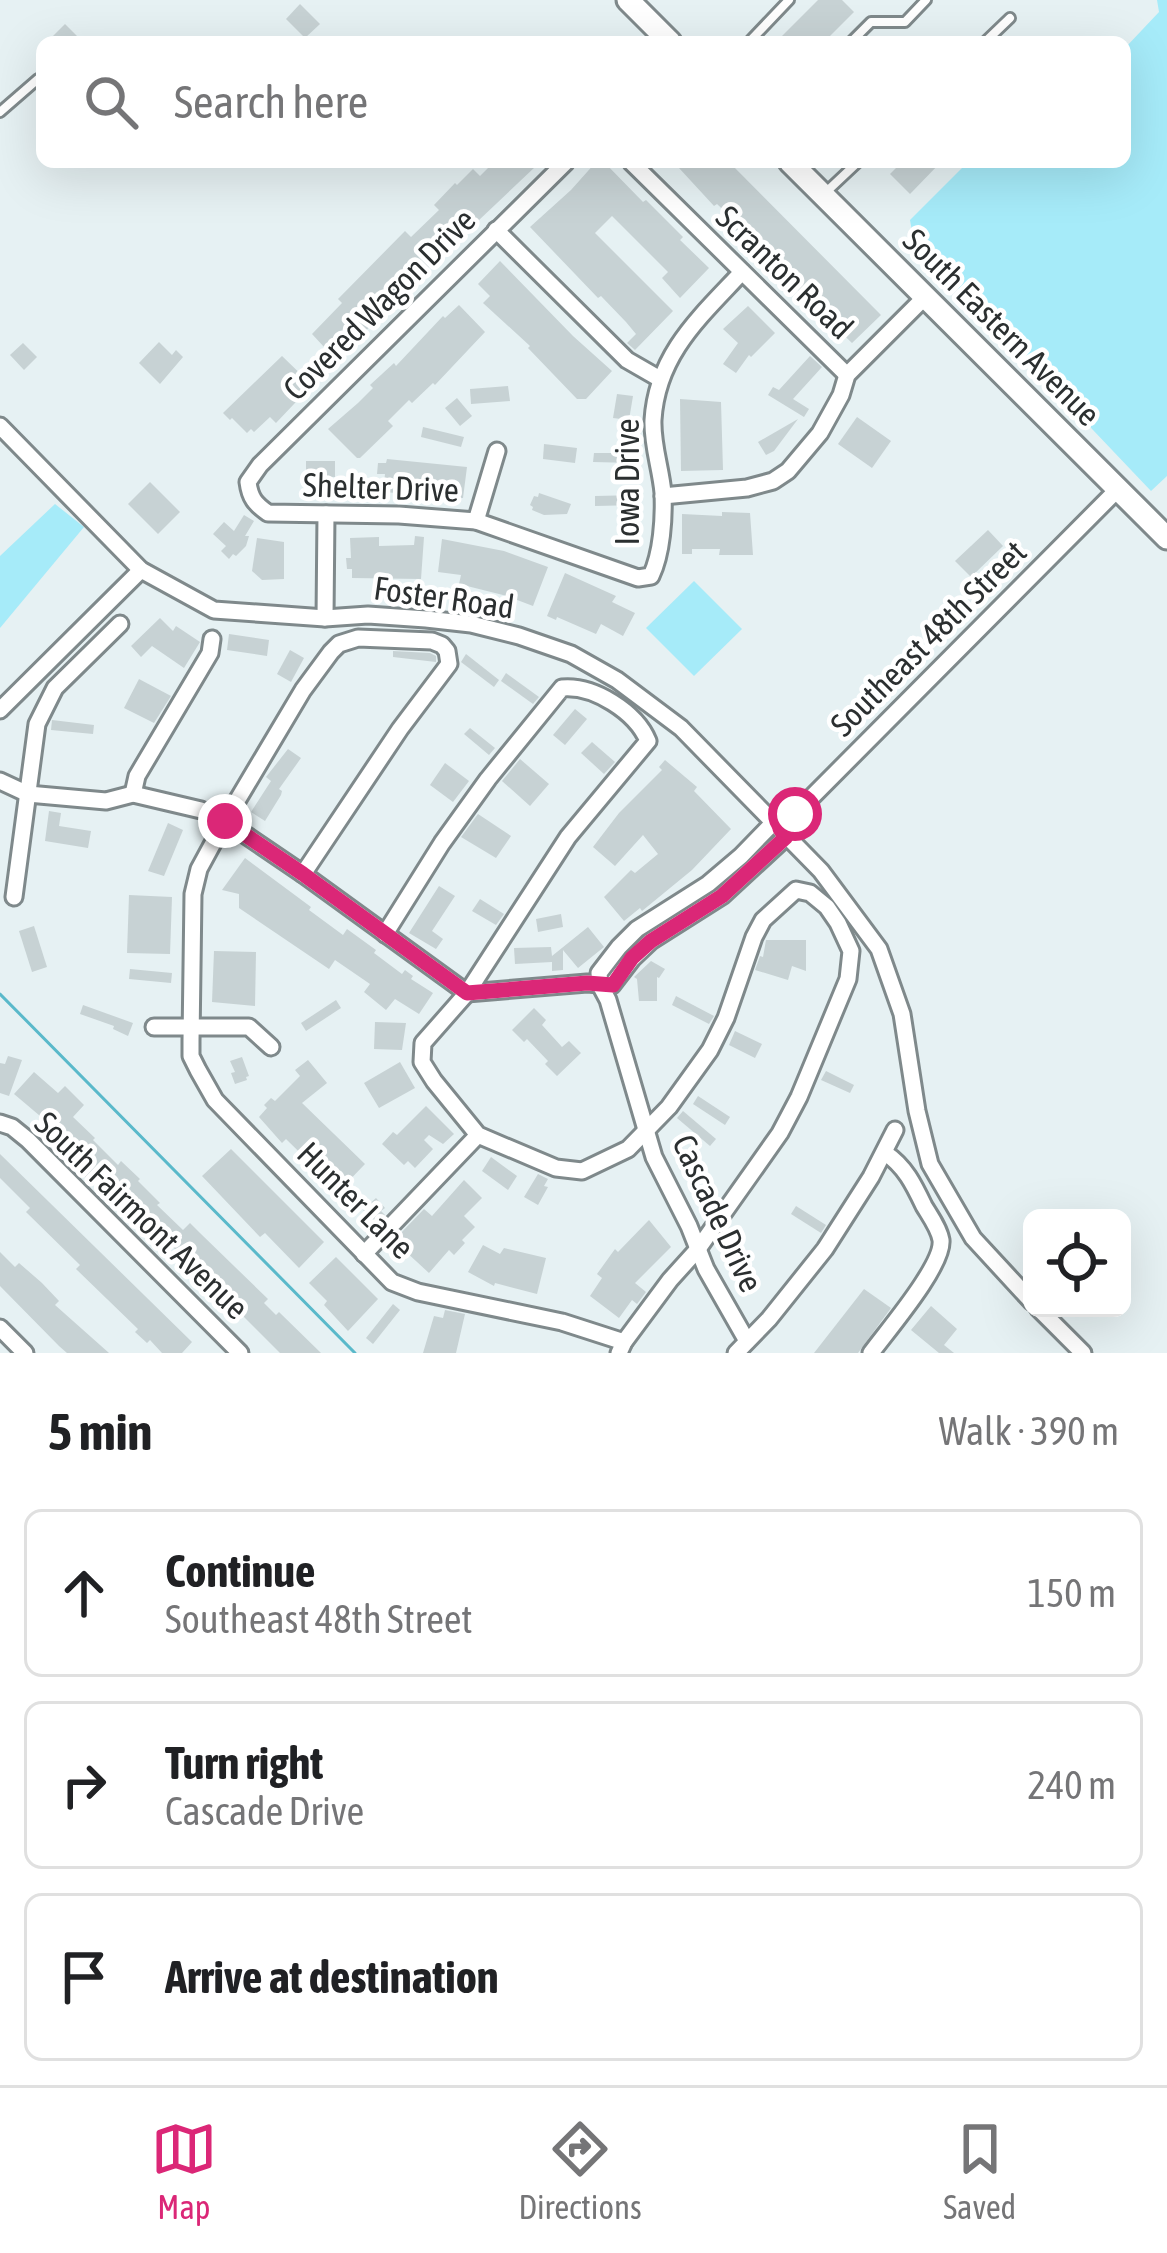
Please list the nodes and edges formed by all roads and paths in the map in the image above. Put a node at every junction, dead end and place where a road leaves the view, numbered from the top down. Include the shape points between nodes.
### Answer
1 (628, 0) edge
2 (789, 0) edge
3 (926, 0) edge
4 (1010, 18) dead end
5 (664, 36) edge
6 (755, 36) edge
7 (857, 36) edge
8 (992, 36) edge
9 (36, 81) edge
10 (0, 112) edge
11 (560, 168) edge
12 (637, 168) edge
13 (796, 168) edge
14 (852, 168) edge
15 (824, 195) junction
16 (496, 230) junction
17 (742, 272) junction
18 (925, 296) junction
19 (847, 374) junction
20 (661, 379) junction
21 (0, 426) edge
22 (497, 451) dead end
23 (1118, 489) junction
24 (250, 496) joint
25 (663, 496) junction
26 (326, 514) junction
27 (476, 521) junction
28 (1163, 525) edge
29 (141, 570) junction
30 (651, 576) joint
31 (326, 618) junction
32 (120, 624) dead end
33 (212, 639) dead end
34 (0, 710) edge
35 (0, 782) edge
36 (28, 794) junction
37 (133, 794) junction
38 (225, 821) junction
39 (780, 829) junction
40 (303, 874) junction
41 (14, 897) dead end
42 (385, 934) junction
43 (600, 986) junction
44 (467, 993) junction
45 (190, 1025) junction
46 (154, 1027) dead end
47 (272, 1047) dead end
48 (0, 1123) edge
49 (649, 1130) junction
50 (895, 1130) dead end
51 (478, 1135) junction
52 (885, 1153) junction
53 (698, 1249) junction
54 (364, 1254) junction
55 (1023, 1292) edge
56 (1047, 1317) edge
57 (0, 1328) edge
58 (622, 1347) edge
59 (741, 1347) edge
60 (25, 1353) edge
61 (240, 1353) edge
62 (871, 1353) edge
63 (1083, 1353) edge

1 - 5 main road
2 - 6 lane
3 - 7 lane via 904,22 871,22
4 - 8 lane
9 - 10 lane
11 - 16 street, Covered Wagon Drive
12 - 17 street, Scranton Road
13 - 15 main road, South Eastern Avenue
14 - 15 lane
15 - 18 main road, South Eastern Avenue
16 - 20 street via 627,361
16 - 24 street, Covered Wagon Drive via 260,465 248,482
17 - 19 street, Scranton Road
17 - 20 street, Iowa Drive via 677,343
18 - 19 street
18 - 23 main road, South Eastern Avenue
19 - 25 street via 820,433 773,482
20 - 25 street, Iowa Drive via 653,419
21 - 29 street, Foster Road
22 - 27 street
23 - 28 main road, South Eastern Avenue
23 - 39 street, Southeast 48th Street
24 - 26 street, Shelter Drive via 268,512
25 - 30 street, Iowa Drive
26 - 27 street, Shelter Drive
26 - 31 street
27 - 30 street, Shelter Drive
29 - 31 street, Foster Road via 214,610
29 - 34 street
31 - 39 street, Foster Road via 471,624 572,654 681,728
32 - 36 street via 45,706
33 - 37 street
35 - 36 street
36 - 37 street via 106,801
36 - 41 street
37 - 38 street
38 - 40 street
38 - 40 street, Hunter Lane via 340,644 358,638 442,645 449,664
38 - 45 street, Hunter Lane via 194,881
39 - 43 street, Southeast 48th Street via 722,896 651,941 613,985
39 - 55 street, Foster Road via 878,949 902,1014 930,1164 973,1238
40 - 42 street
42 - 44 street
42 - 44 street via 488,779 562,688 593,692 643,728 648,741 568,837
43 - 44 street
43 - 49 street, Cascade Drive
44 - 51 street via 423,1043 422,1061
45 - 46 street
45 - 47 street via 249,1027
45 - 54 street, Hunter Lane via 191,1056 215,1100
48 - 61 street, South Fairmont Avenue via 28,1139
49 - 51 street via 582,1171
49 - 53 street, Cascade Drive
49 - 53 street via 710,1050 763,920 796,890 810,893 851,951 848,979 780,1133
50 - 52 street
51 - 54 street
52 - 59 street via 825,1250
52 - 62 street via 900,1163 942,1245
53 - 58 street
53 - 59 street, Cascade Drive
54 - 58 street, Hunter Lane via 405,1288 562,1322
56 - 63 street, Foster Road
57 - 60 street

